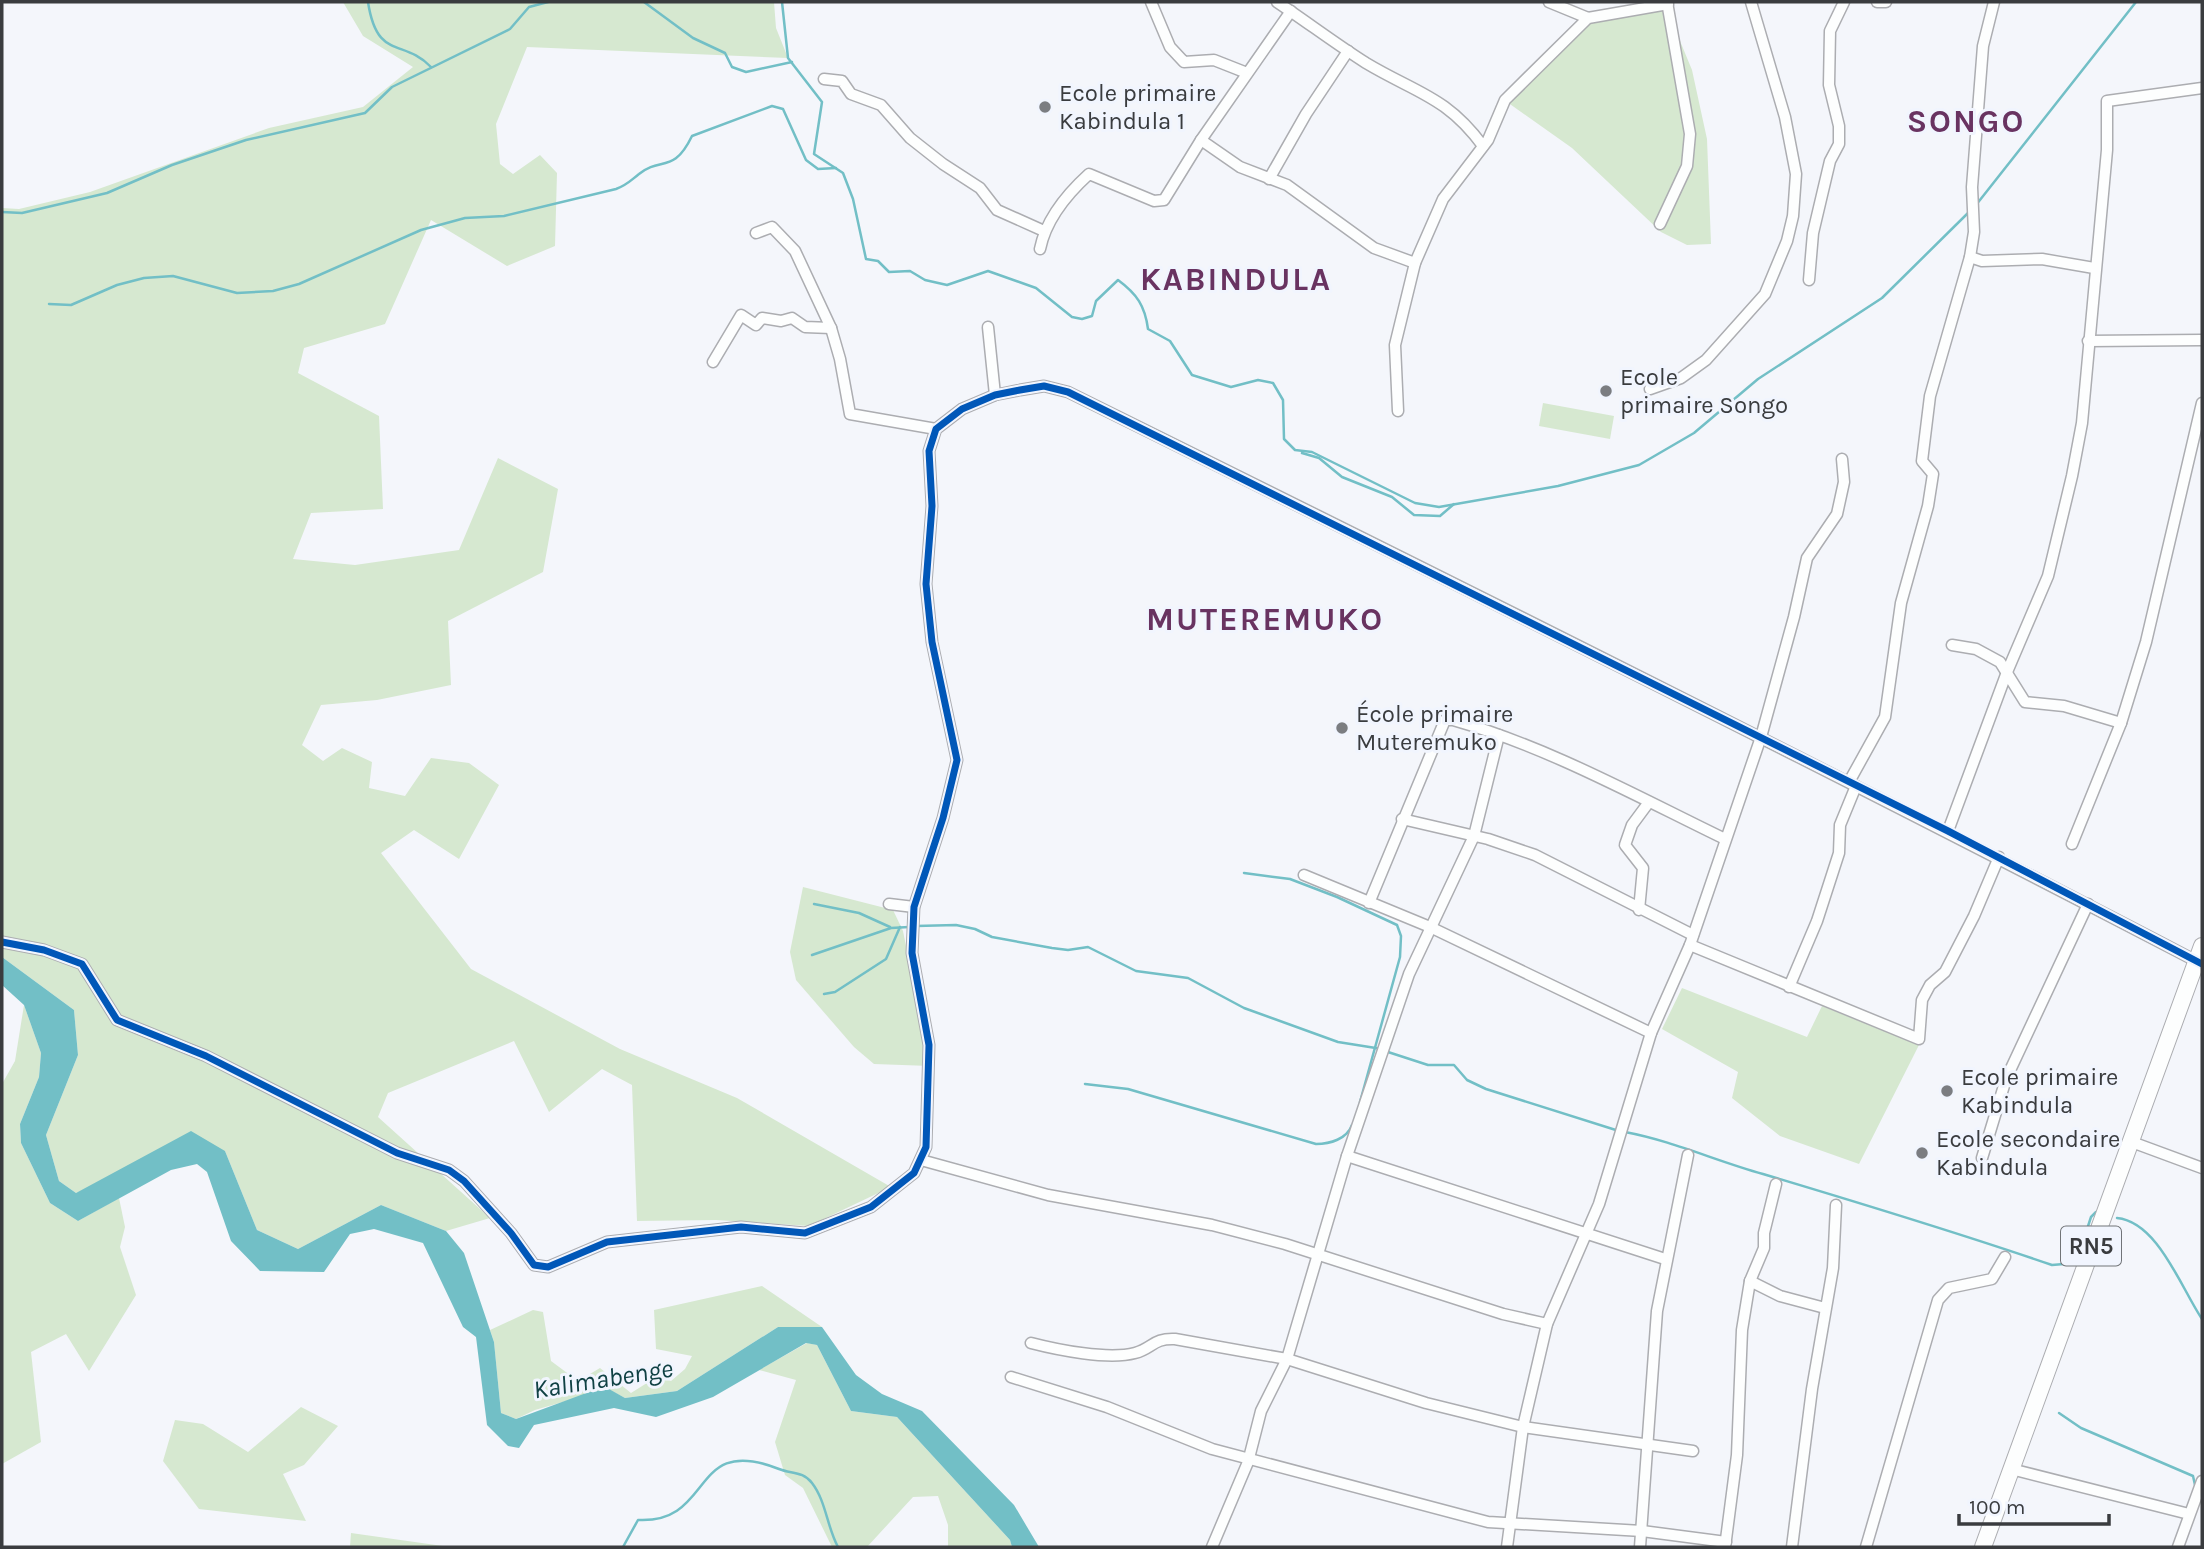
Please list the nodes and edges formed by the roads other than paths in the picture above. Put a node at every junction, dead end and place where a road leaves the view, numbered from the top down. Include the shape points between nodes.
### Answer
1 (1152, 2) edge
2 (1277, 2) edge
3 (1549, 2) edge
4 (1751, 2) edge
5 (1844, 2) edge
6 (1877, 2) edge
7 (1886, 2) edge
8 (1994, 2) edge
9 (1667, 3) edge
10 (1291, 11) junction
11 (1588, 18) junction
12 (1348, 51) junction
13 (1247, 73) junction
14 (824, 79) dead end
15 (2202, 88) edge
16 (1201, 140) junction
17 (1483, 146) junction
18 (1269, 180) junction
19 (1660, 224) dead end
20 (1044, 231) junction
21 (756, 233) dead end
22 (1040, 249) dead end
23 (1970, 257) junction
24 (1415, 263) junction
25 (2094, 268) junction
26 (1809, 280) dead end
27 (988, 327) dead end
28 (831, 328) junction
29 (2088, 341) junction
30 (2202, 341) edge
31 (713, 362) dead end
32 (1650, 389) dead end
33 (995, 395) junction
34 (2202, 403) edge
35 (1398, 411) dead end
36 (936, 429) junction
37 (1843, 459) dead end
38 (1952, 645) dead end
39 (2007, 672) junction
40 (2120, 723) junction
41 (1499, 735) junction
42 (1761, 737) junction
43 (1852, 784) junction
44 (1649, 802) junction
45 (1402, 819) junction
46 (1948, 831) junction
47 (1474, 836) junction
48 (1725, 839) junction
49 (2072, 844) dead end
50 (1999, 857) junction
51 (1304, 875) dead end
52 (1368, 903) junction
53 (889, 904) dead end
54 (2088, 904) junction
55 (914, 907) junction
56 (1639, 910) junction
57 (1430, 927) junction
58 (1692, 940) junction
59 (2, 942) edge
60 (2200, 957) edge
61 (1790, 987) junction
62 (1651, 1033) junction
63 (2129, 1141) junction
64 (1688, 1154) dead end
65 (1347, 1156) junction
66 (1982, 1158) dead end
67 (921, 1160) junction
68 (2202, 1168) edge
69 (1776, 1184) dead end
70 (1836, 1205) dead end
71 (1584, 1234) junction
72 (1317, 1254) junction
73 (2005, 1257) dead end
74 (1665, 1259) junction
75 (1750, 1281) junction
76 (1825, 1308) junction
77 (1547, 1324) junction
78 (1031, 1343) dead end
79 (1287, 1359) junction
80 (1011, 1377) dead end
81 (1523, 1427) junction
82 (1647, 1443) junction
83 (1693, 1451) dead end
84 (1249, 1460) junction
85 (2011, 1469) junction
86 (2202, 1480) edge
87 (2189, 1514) junction
88 (1509, 1525) junction
89 (1642, 1531) junction
90 (1725, 1544) edge
91 (1212, 1547) edge
92 (1507, 1547) edge
93 (1640, 1547) edge
94 (1793, 1547) edge
95 (1866, 1547) edge
96 (1983, 1547) edge
97 (2178, 1547) edge

1 - 13 street via 1170,47 1184,62 1214,60
2 - 10 street
3 - 11 street
4 - 32 street via 1785,117 1796,174 1787,241 1765,294 1706,360 1681,378
5 - 26 street via 1830,32 1829,85 1839,144 1830,161 1813,233
6 - 7 street
8 - 23 street via 1983,46
9 - 11 street
9 - 19 street via 1690,134 1687,166
10 - 12 street
10 - 13 street
11 - 17 street via 1505,100
12 - 17 street via 1447,106
12 - 18 street
13 - 16 street
14 - 20 street via 842,81 851,94 881,104 910,138 980,188 997,210
15 - 25 street via 2108,101
16 - 18 street
16 - 20 street via 1164,200 1154,201 1089,174 1071,190
17 - 24 street via 1443,199
18 - 24 street via 1287,185 1374,248
20 - 22 street
21 - 28 street via 772,227 787,240
23 - 25 street via 1982,261 2042,259
23 - 43 street via 1930,396 1922,461 1933,474 1901,603 1885,717
24 - 35 street via 1395,345
25 - 29 street
27 - 33 street
28 - 31 street via 805,327 792,318 762,318 756,326 741,315
28 - 36 street via 850,414
29 - 30 street
29 - 39 street via 2082,423 2048,576
33 - 36 street via 962,409
33 - 42 street via 1044,386 1068,391
34 - 40 street via 2146,642
36 - 55 street via 929,452 932,519 926,584 932,642 957,761
37 - 42 street via 1838,514 1807,558
38 - 39 street via 1990,655
39 - 40 street via 2025,702 2064,706
39 - 46 street
40 - 49 street
41 - 44 street
41 - 45 street via 1452,720 1441,723
41 - 47 street
42 - 43 street
42 - 48 street
43 - 46 street
43 - 61 street via 1840,825 1839,853
44 - 48 street
44 - 56 street via 1632,825 1625,845 1643,867
45 - 47 street
45 - 52 street
46 - 50 street
47 - 56 street via 1535,855
47 - 57 street
48 - 58 street
50 - 54 street
50 - 61 street via 1945,972 1922,1000 1919,1039
51 - 52 street
52 - 57 street
53 - 55 street
54 - 60 street
54 - 66 street via 2006,1079
55 - 67 street via 912,953 929,1045 926,1147
56 - 58 street
57 - 62 street
57 - 65 street via 1400,999
58 - 61 street
58 - 62 street
59 - 67 street via 82,964 117,1020 206,1056 397,1153 449,1170 511,1233 534,1265 548,1266 607,1242 741,1227 805,1233 871,1207 904,1184
60 - 63 highway, RN5
62 - 71 street via 1599,1204
63 - 68 street
63 - 85 highway, RN5
64 - 74 street
65 - 71 street
65 - 72 street
67 - 72 street via 1035,1192 1212,1225
69 - 75 street via 1763,1233 1764,1248
70 - 76 street via 1835,1248
71 - 74 street
71 - 77 street
72 - 77 street
72 - 79 street
73 - 95 street via 1992,1279 1949,1288 1938,1300
74 - 82 street
75 - 76 street via 1780,1296
75 - 90 street via 1742,1330 1737,1455
76 - 94 street
77 - 81 street
78 - 79 street via 1119,1354 1164,1339
79 - 81 street via 1413,1400
79 - 84 street via 1261,1411
80 - 84 street
81 - 82 street
81 - 88 street
82 - 83 street
82 - 89 street
84 - 88 street
84 - 91 street
85 - 87 street
85 - 96 highway, RN5
86 - 87 street
87 - 97 street
88 - 89 street
88 - 92 street
89 - 90 street
89 - 93 street

